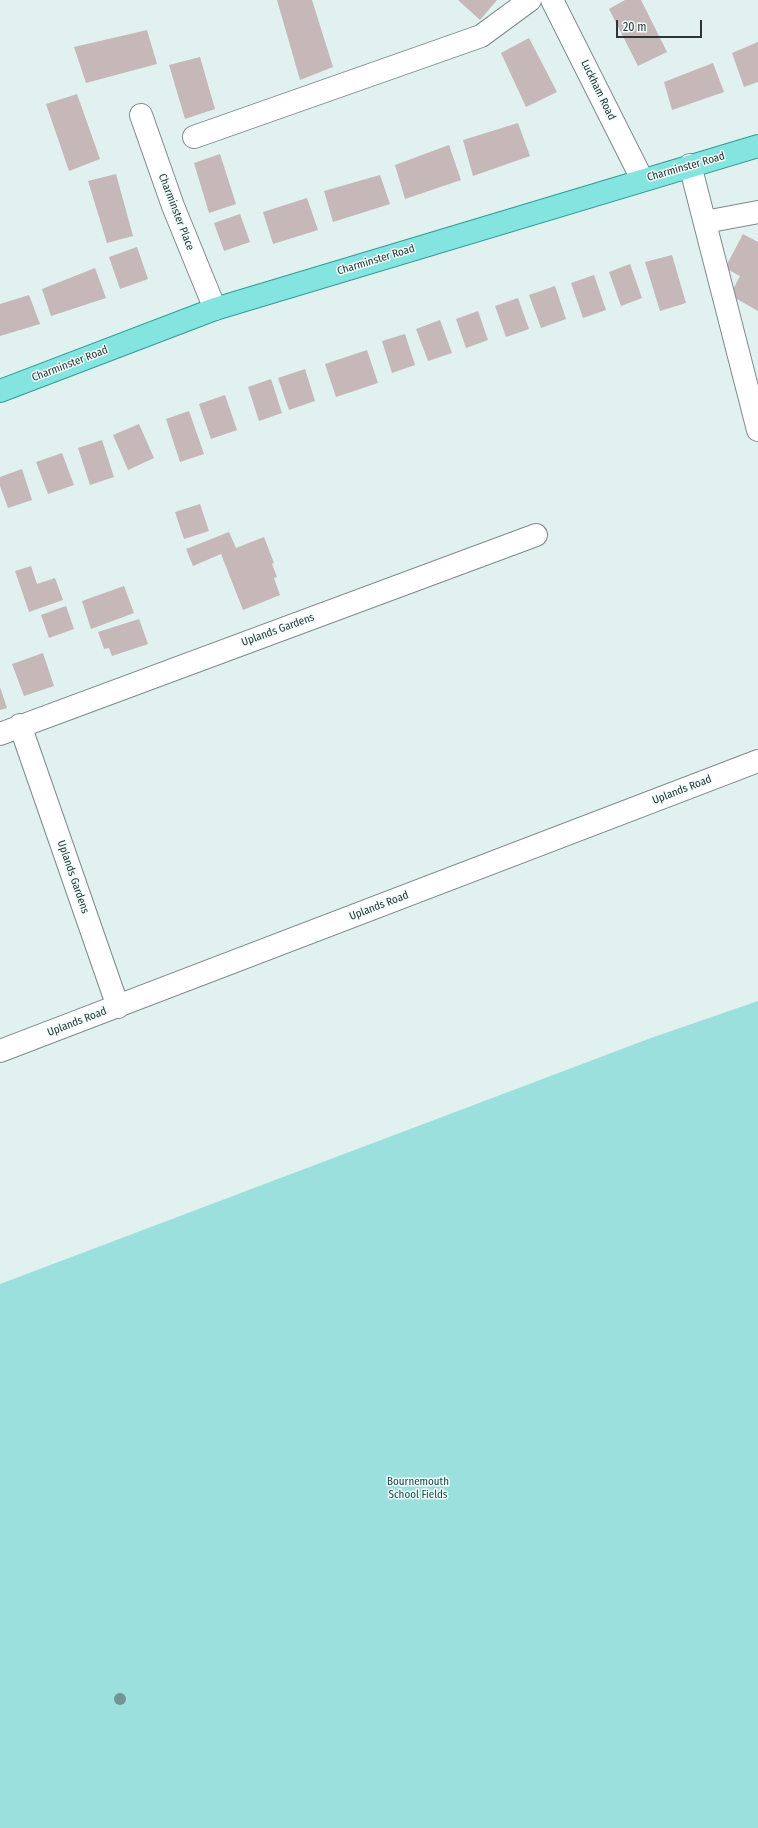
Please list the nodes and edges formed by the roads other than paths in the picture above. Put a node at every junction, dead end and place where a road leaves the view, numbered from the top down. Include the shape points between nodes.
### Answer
1 (530, 0) edge
2 (552, 0) edge
3 (141, 114) dead end
4 (194, 137) dead end
5 (758, 146) edge
6 (690, 165) junction
7 (642, 180) junction
8 (758, 212) edge
9 (704, 222) junction
10 (215, 309) junction
11 (0, 391) edge
12 (758, 430) edge
13 (536, 534) dead end
14 (20, 726) junction
15 (0, 734) edge
16 (758, 761) edge
17 (118, 1007) junction
18 (0, 1051) edge

1 - 4 street via 481,36
2 - 7 street, Luckham Road
3 - 10 street, Charminster Place via 173,206
5 - 6 main road, Charminster Road
6 - 7 main road, Charminster Road
6 - 9 street
7 - 10 main road, Charminster Road
8 - 9 street
9 - 12 street
10 - 11 main road, Charminster Road
13 - 14 street, Uplands Gardens
14 - 15 street, Uplands Gardens
14 - 17 street, Uplands Gardens
16 - 17 street, Uplands Road
17 - 18 street, Uplands Road

